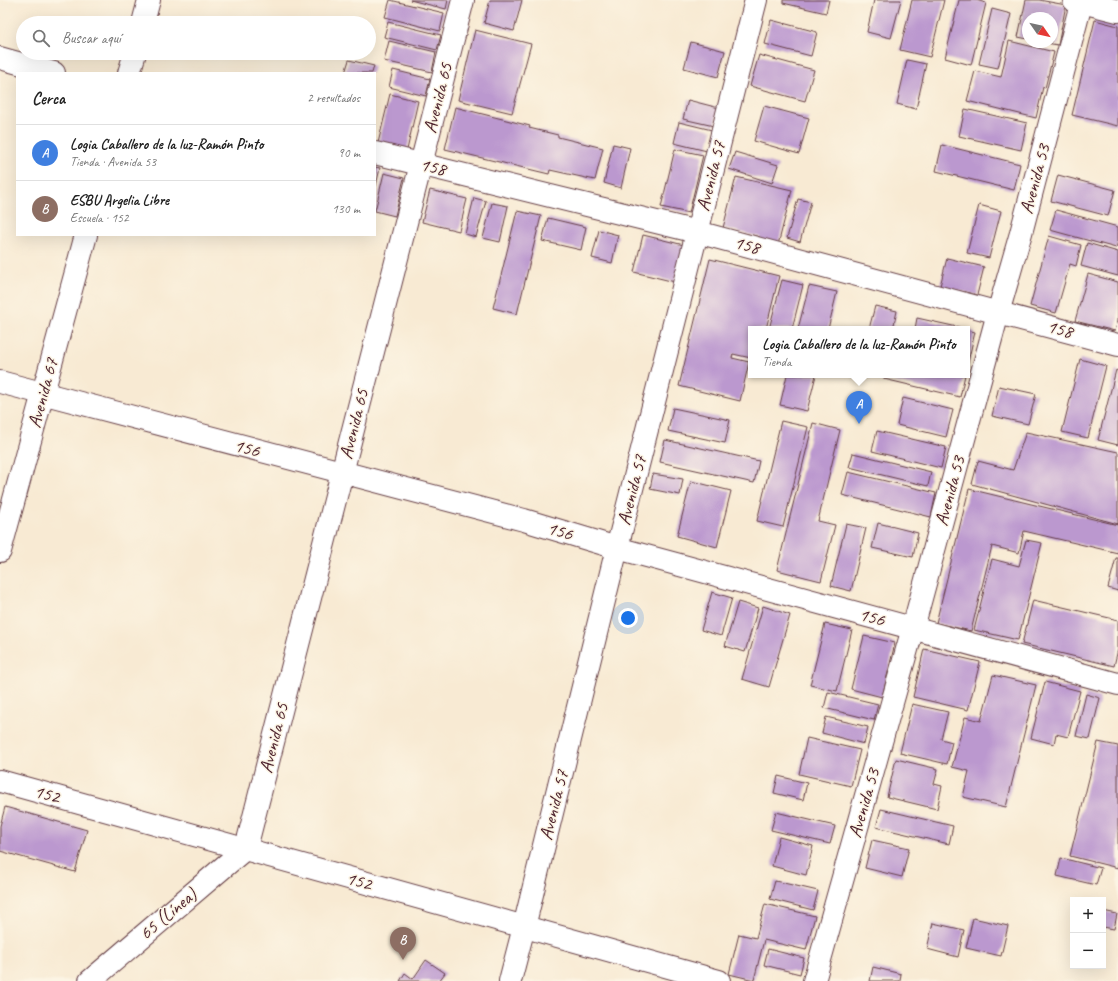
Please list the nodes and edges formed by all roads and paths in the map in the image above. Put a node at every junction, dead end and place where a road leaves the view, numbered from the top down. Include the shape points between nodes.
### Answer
1 (149, 0) edge
2 (463, 0) edge
3 (756, 0) edge
4 (1079, 1) edge
5 (1118, 11) edge
6 (145, 16) edge
7 (0, 58) edge
8 (133, 60) edge
9 (50, 72) edge
10 (130, 72) edge
11 (376, 153) edge
12 (421, 164) junction
13 (697, 232) junction
14 (86, 236) edge
15 (998, 313) junction
16 (1118, 345) edge
17 (0, 382) edge
18 (43, 393) junction
19 (342, 473) junction
20 (617, 548) junction
21 (0, 551) edge
22 (913, 628) junction
23 (1118, 684) edge
24 (0, 780) edge
25 (246, 848) junction
26 (524, 927) junction
27 (90, 981) edge
28 (510, 981) edge
29 (719, 981) edge
30 (814, 981) edge

1 - 6 street
2 - 12 street, Avenida 65
3 - 13 street, Avenida 57
4 - 5 street
4 - 15 street, Avenida 53 via 1021,233
7 - 9 street
8 - 10 street
11 - 12 street, 158
12 - 13 street, 158
12 - 19 street, Avenida 65
13 - 15 street, 158
13 - 20 street, Avenida 57
14 - 18 street, Avenida 67
15 - 16 street, 158
15 - 22 street, Avenida 53
17 - 18 street, 156
18 - 19 street, 156
18 - 21 street, Avenida 67
19 - 20 street, 156 via 524,520
19 - 25 street, Avenida 65
20 - 22 street, 156
20 - 26 street, Avenida 57
22 - 23 street, 156
22 - 30 street, Avenida 53
24 - 25 street, 152
25 - 26 street, 152
25 - 27 street, 65 (Línea)
26 - 28 street, Avenida 57
26 - 29 street, 152

